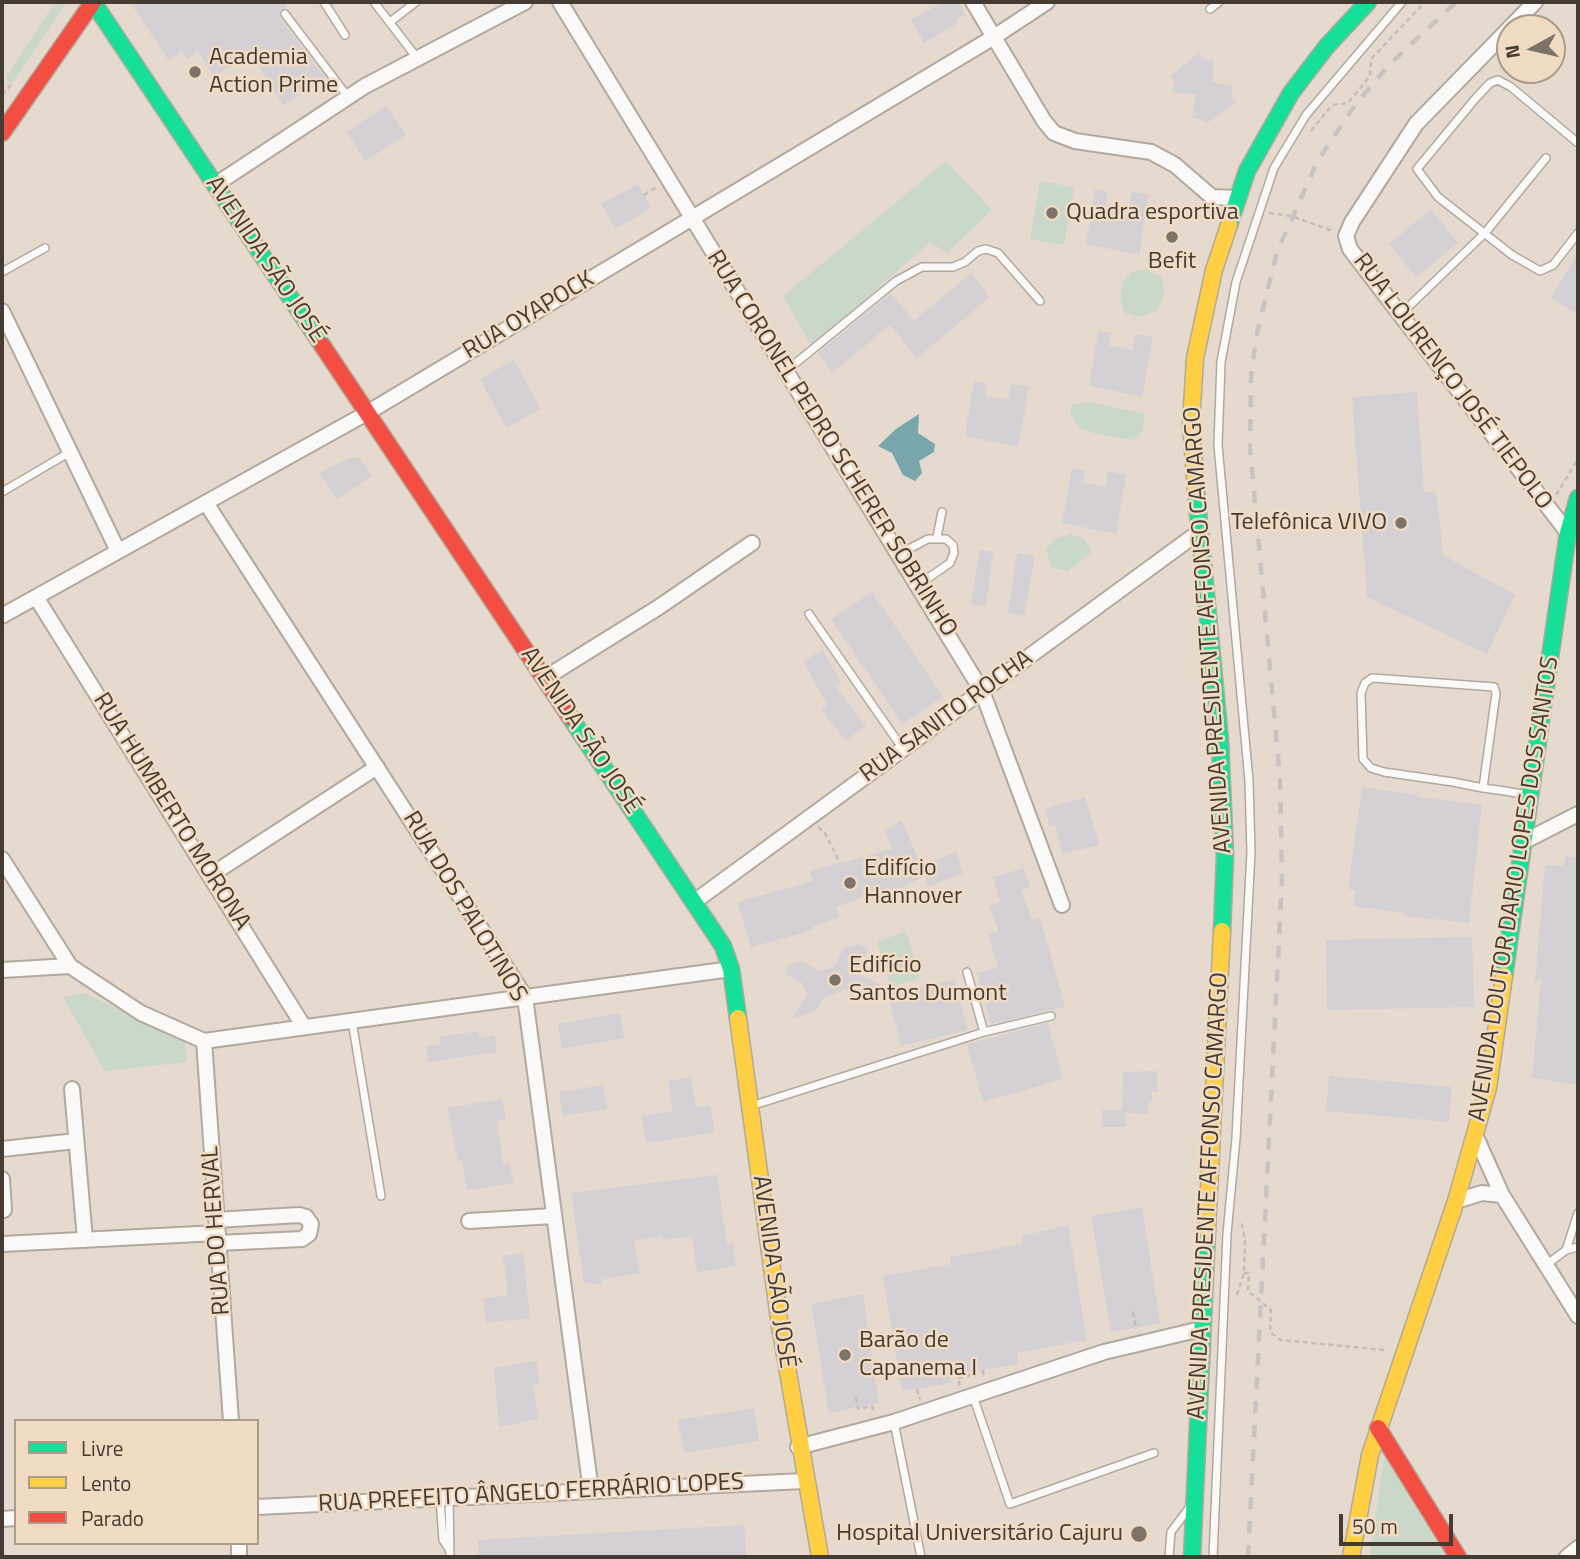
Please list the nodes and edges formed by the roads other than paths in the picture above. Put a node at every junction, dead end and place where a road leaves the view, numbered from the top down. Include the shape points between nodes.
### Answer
1 (93, 2) edge
2 (324, 2) edge
3 (374, 2) edge
4 (416, 2) edge
5 (525, 2) edge
6 (560, 2) edge
7 (973, 2) edge
8 (1047, 2) edge
9 (1219, 2) edge
10 (1368, 2) edge
11 (1402, 2) edge
12 (1535, 2) edge
13 (1210, 9) dead end
14 (285, 15) dead end
15 (390, 22) junction
16 (345, 35) dead end
17 (994, 37) junction
18 (417, 58) junction
19 (348, 97) junction
20 (4, 122) edge
21 (1578, 143) edge
22 (1546, 158) dead end
23 (215, 185) junction
24 (1237, 198) junction
25 (693, 218) junction
26 (1485, 233) junction
27 (1578, 233) edge
28 (45, 248) dead end
29 (2, 272) edge
30 (1040, 302) dead end
31 (2, 311) edge
32 (1401, 314) junction
33 (786, 371) junction
34 (367, 413) junction
35 (70, 452) junction
36 (2, 492) edge
37 (1578, 498) edge
38 (206, 503) junction
39 (942, 512) dead end
40 (1199, 532) junction
41 (1568, 533) junction
42 (937, 537) junction
43 (752, 543) dead end
44 (118, 551) junction
45 (898, 554) junction
46 (918, 585) junction
47 (36, 597) junction
48 (809, 614) dead end
49 (2, 616) edge
50 (545, 678) junction
51 (982, 691) junction
52 (902, 749) junction
53 (377, 767) junction
54 (1483, 788) junction
55 (1531, 795) junction
56 (1578, 814) edge
57 (1525, 841) junction
58 (2, 859) edge
59 (211, 875) junction
60 (694, 902) junction
61 (1062, 905) dead end
62 (70, 966) junction
63 (731, 969) junction
64 (2, 970) edge
65 (967, 972) dead end
66 (524, 997) junction
67 (1052, 1016) dead end
68 (352, 1021) junction
69 (304, 1027) junction
70 (984, 1032) junction
71 (204, 1041) junction
72 (72, 1089) dead end
73 (750, 1106) junction
74 (1476, 1137) junction
75 (76, 1141) junction
76 (2, 1149) edge
77 (2, 1179) edge
78 (1502, 1195) junction
79 (381, 1196) dead end
80 (1456, 1201) junction
81 (4, 1210) dead end
82 (1578, 1213) edge
83 (554, 1216) junction
84 (469, 1221) dead end
85 (217, 1232) junction
86 (85, 1240) junction
87 (2, 1244) edge
88 (1578, 1247) edge
89 (1566, 1250) junction
90 (1546, 1265) junction
91 (1578, 1316) edge
92 (1201, 1329) junction
93 (973, 1396) junction
94 (231, 1419) edge
95 (894, 1422) junction
96 (1378, 1428) junction
97 (798, 1447) junction
98 (1154, 1453) dead end
99 (804, 1481) junction
100 (591, 1491) junction
101 (444, 1498) junction
102 (1195, 1503) junction
103 (259, 1507) edge
104 (1578, 1548) edge
105 (449, 1553) edge
106 (820, 1557) edge
107 (921, 1557) edge
108 (1169, 1557) edge
109 (1192, 1557) edge
110 (1213, 1557) edge
111 (1351, 1557) edge
112 (1458, 1557) edge
113 (1567, 1557) edge

1 - 20 main road
1 - 23 main road, AVENIDA SÃO JOSÉ
2 - 16 lane
3 - 15 lane
4 - 15 lane
5 - 18 street
6 - 25 street, RUA CORONEL PEDRO SCHERER SOBRINHO
7 - 17 street
8 - 17 street, RUA OYAPOCK
9 - 13 lane
10 - 24 main road, AVENIDA PRESIDENTE AFFONSO CAMARGO via 1291,93 1260,145
11 - 110 lane via 1306,116 1273,168 1230,306 1218,389 1219,472 1247,759 1251,852 1225,1262
12 - 32 street, RUA LOURENÇO JOSÉ TIEPOLO via 1416,124 1352,222 1346,236 1350,248
14 - 19 lane
15 - 18 lane
17 - 24 street via 1054,133 1075,141 1151,152 1175,165 1212,197
17 - 25 street, RUA OYAPOCK
18 - 19 street
19 - 23 street
21 - 26 lane via 1511,87 1498,80 1490,83 1417,169 1438,197
22 - 26 lane
23 - 34 main road, AVENIDA SÃO JOSÉ
24 - 40 main road, AVENIDA PRESIDENTE AFFONSO CAMARGO via 1214,270 1195,358 1191,423
25 - 33 street, RUA CORONEL PEDRO SCHERER SOBRINHO
25 - 34 street, RUA OYAPOCK
26 - 27 lane via 1540,271 1553,265
26 - 32 lane
28 - 29 lane
30 - 33 lane via 998,253 978,251 953,267 922,268 896,281
31 - 35 street
32 - 41 street, RUA LOURENÇO JOSÉ TIEPOLO
33 - 45 street, RUA CORONEL PEDRO SCHERER SOBRINHO
34 - 38 street, RUA OYAPOCK
34 - 50 main road, AVENIDA SÃO JOSÉ
35 - 36 lane
35 - 44 street
37 - 41 main road, AVENIDA DOUTOR DARIO LOPES DOS SANTOS
38 - 44 street, RUA OYAPOCK
38 - 53 street, RUA DOS PALOTINOS
39 - 42 lane
40 - 51 street, RUA SANITO ROCHA
40 - 92 main road, AVENIDA PRESIDENTE AFFONSO CAMARGO via 1225,828
41 - 55 main road, AVENIDA DOUTOR DARIO LOPES DOS SANTOS
42 - 45 lane
42 - 46 lane via 953,545 954,553 950,563
43 - 50 street
44 - 47 street, RUA OYAPOCK
45 - 46 street, RUA CORONEL PEDRO SCHERER SOBRINHO
46 - 51 street, RUA CORONEL PEDRO SCHERER SOBRINHO
47 - 49 street, RUA OYAPOCK
47 - 59 street, RUA HUMBERTO MORONA
48 - 52 lane
50 - 60 main road, AVENIDA SÃO JOSÉ
51 - 52 street, RUA SANITO ROCHA
51 - 61 street, RUA CORONEL PEDRO SCHERER SOBRINHO
52 - 60 street, RUA SANITO ROCHA
53 - 59 street
53 - 66 street, RUA DOS PALOTINOS
54 - 54 lane via 1371,768 1363,759 1361,693 1365,683 1372,678 1494,687
54 - 55 lane
55 - 57 main road, AVENIDA DOUTOR DARIO LOPES DOS SANTOS
56 - 57 street
57 - 74 main road, AVENIDA DOUTOR DARIO LOPES DOS SANTOS via 1488,1088
58 - 62 street
59 - 69 street, RUA HUMBERTO MORONA
60 - 63 main road, AVENIDA SÃO JOSÉ via 723,946
62 - 64 street
62 - 71 street via 141,1013
63 - 66 street
63 - 73 main road, AVENIDA SÃO JOSÉ
65 - 70 lane
66 - 68 street
66 - 83 street, RUA DOS PALOTINOS
67 - 70 lane
68 - 69 street
68 - 79 lane
69 - 71 street
70 - 73 lane
71 - 85 street, RUA DO HERVAL
72 - 75 street
73 - 97 main road, AVENIDA SÃO JOSÉ
74 - 78 street
74 - 80 main road, AVENIDA DOUTOR DARIO LOPES DOS SANTOS
75 - 76 street
75 - 86 street
77 - 81 street
78 - 80 street via 1482,1193
78 - 90 street
80 - 96 main road, AVENIDA DOUTOR DARIO LOPES DOS SANTOS
82 - 89 lane
83 - 84 street
83 - 100 street, RUA DOS PALOTINOS
85 - 85 street via 302,1239 310,1234 311,1224 299,1216
85 - 86 street
85 - 94 street, RUA DO HERVAL
86 - 87 street
88 - 89 lane
89 - 90 lane
90 - 91 street
92 - 93 street via 1138,1343
92 - 102 main road, AVENIDA PRESIDENTE AFFONSO CAMARGO
93 - 95 street
93 - 98 lane via 1010,1504
95 - 97 street
95 - 107 lane
96 - 111 main road, AVENIDA DOUTOR DARIO LOPES DOS SANTOS
96 - 112 main road
97 - 99 main road, AVENIDA SÃO JOSÉ
99 - 100 street, RUA PREFEITO ÂNGELO FERRÁRIO LOPES
99 - 106 main road, AVENIDA SÃO JOSÉ
100 - 101 street, RUA PREFEITO ÂNGELO FERRÁRIO LOPES
101 - 103 street, RUA PREFEITO ÂNGELO FERRÁRIO LOPES
101 - 105 lane
102 - 108 lane via 1171,1532
102 - 109 main road, AVENIDA PRESIDENTE AFFONSO CAMARGO
104 - 113 street

